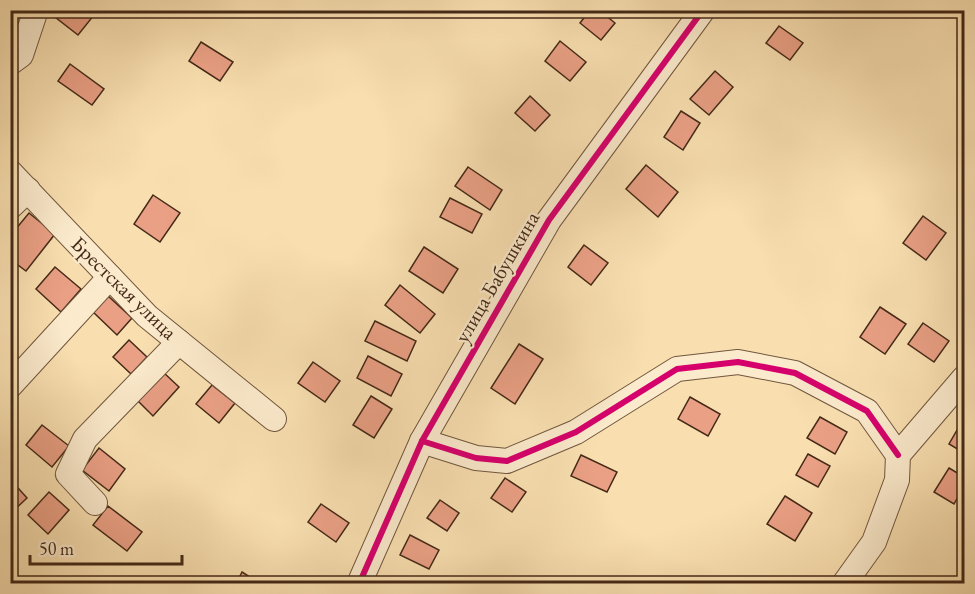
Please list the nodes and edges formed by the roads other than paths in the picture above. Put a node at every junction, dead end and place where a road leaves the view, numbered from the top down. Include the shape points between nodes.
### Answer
1 (36, 10) edge
2 (703, 10) edge
3 (16, 59) edge
4 (10, 172) edge
5 (28, 190) junction
6 (10, 207) edge
7 (110, 277) junction
8 (179, 342) junction
9 (964, 378) edge
10 (10, 386) edge
11 (274, 419) dead end
12 (422, 441) junction
13 (898, 455) junction
14 (95, 503) dead end
15 (358, 584) edge
16 (844, 584) edge

1 - 3 street
2 - 12 street, улица Бабушкина via 549,220
4 - 5 street, Брестская улица
5 - 6 street
5 - 7 street, Брестская улица
7 - 8 street, Брестская улица via 147,316
7 - 10 street
8 - 11 street, Брестская улица
8 - 14 street via 85,439 68,474
9 - 13 street
12 - 13 street via 477,458 507,461 576,432 677,369 738,362 795,373 867,411
12 - 15 street, улица Бабушкина
13 - 16 street via 897,480 874,542

